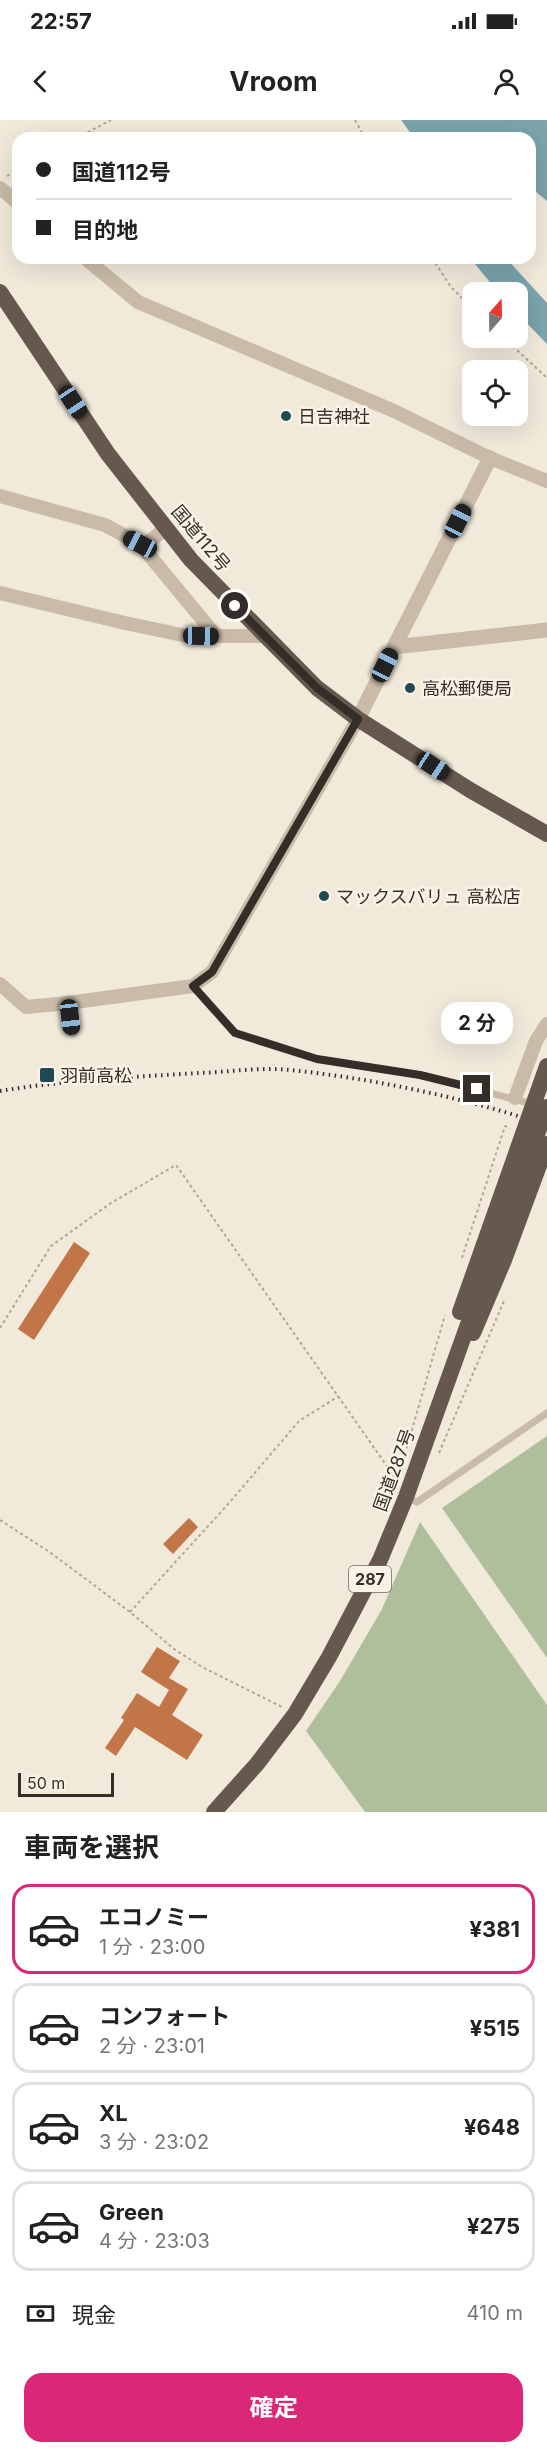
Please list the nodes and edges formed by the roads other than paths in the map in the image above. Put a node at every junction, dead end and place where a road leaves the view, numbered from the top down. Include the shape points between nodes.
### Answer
1 (0, 188) edge
2 (12, 198) edge
3 (92, 264) edge
4 (0, 292) edge
5 (490, 458) junction
6 (547, 481) edge
7 (0, 496) edge
8 (166, 528) junction
9 (143, 547) junction
10 (0, 593) edge
11 (547, 630) edge
12 (216, 636) junction
13 (265, 636) junction
14 (394, 647) junction
15 (358, 719) junction
16 (547, 834) edge
17 (0, 984) edge
18 (193, 986) junction
19 (69, 1003) junction
20 (547, 1024) edge
21 (72, 1030) dead end
22 (547, 1066) edge
23 (515, 1098) junction
24 (547, 1108) edge
25 (547, 1144) edge
26 (470, 1316) junction
27 (547, 1413) edge
28 (406, 1497) junction
29 (214, 1812) edge

1 - 2 street
3 - 5 street via 138,302 394,411
4 - 8 highway, 国道112号 via 108,454
5 - 6 street
5 - 14 street
7 - 9 street via 105,525
8 - 9 street
8 - 13 highway, 国道112号 via 191,560
9 - 12 street
10 - 12 street via 125,624 187,636
11 - 14 street
12 - 13 street
13 - 15 highway, 国道112号 via 317,688
14 - 15 street
15 - 16 highway, 国道112号
15 - 18 street via 212,972
17 - 19 street via 26,1007
18 - 19 street
18 - 23 lane via 235,1033 317,1059 420,1075
19 - 21 street
20 - 23 street via 536,1041
22 - 26 highway, 287, bridge
23 - 24 lane
24 - 26 highway, 国道287号 / 287, bridge
25 - 26 highway, 287
26 - 28 highway, 国道287号 / 287
27 - 28 lane via 417,1502
28 - 29 highway, 国道287号 / 287 via 380,1560 295,1714

